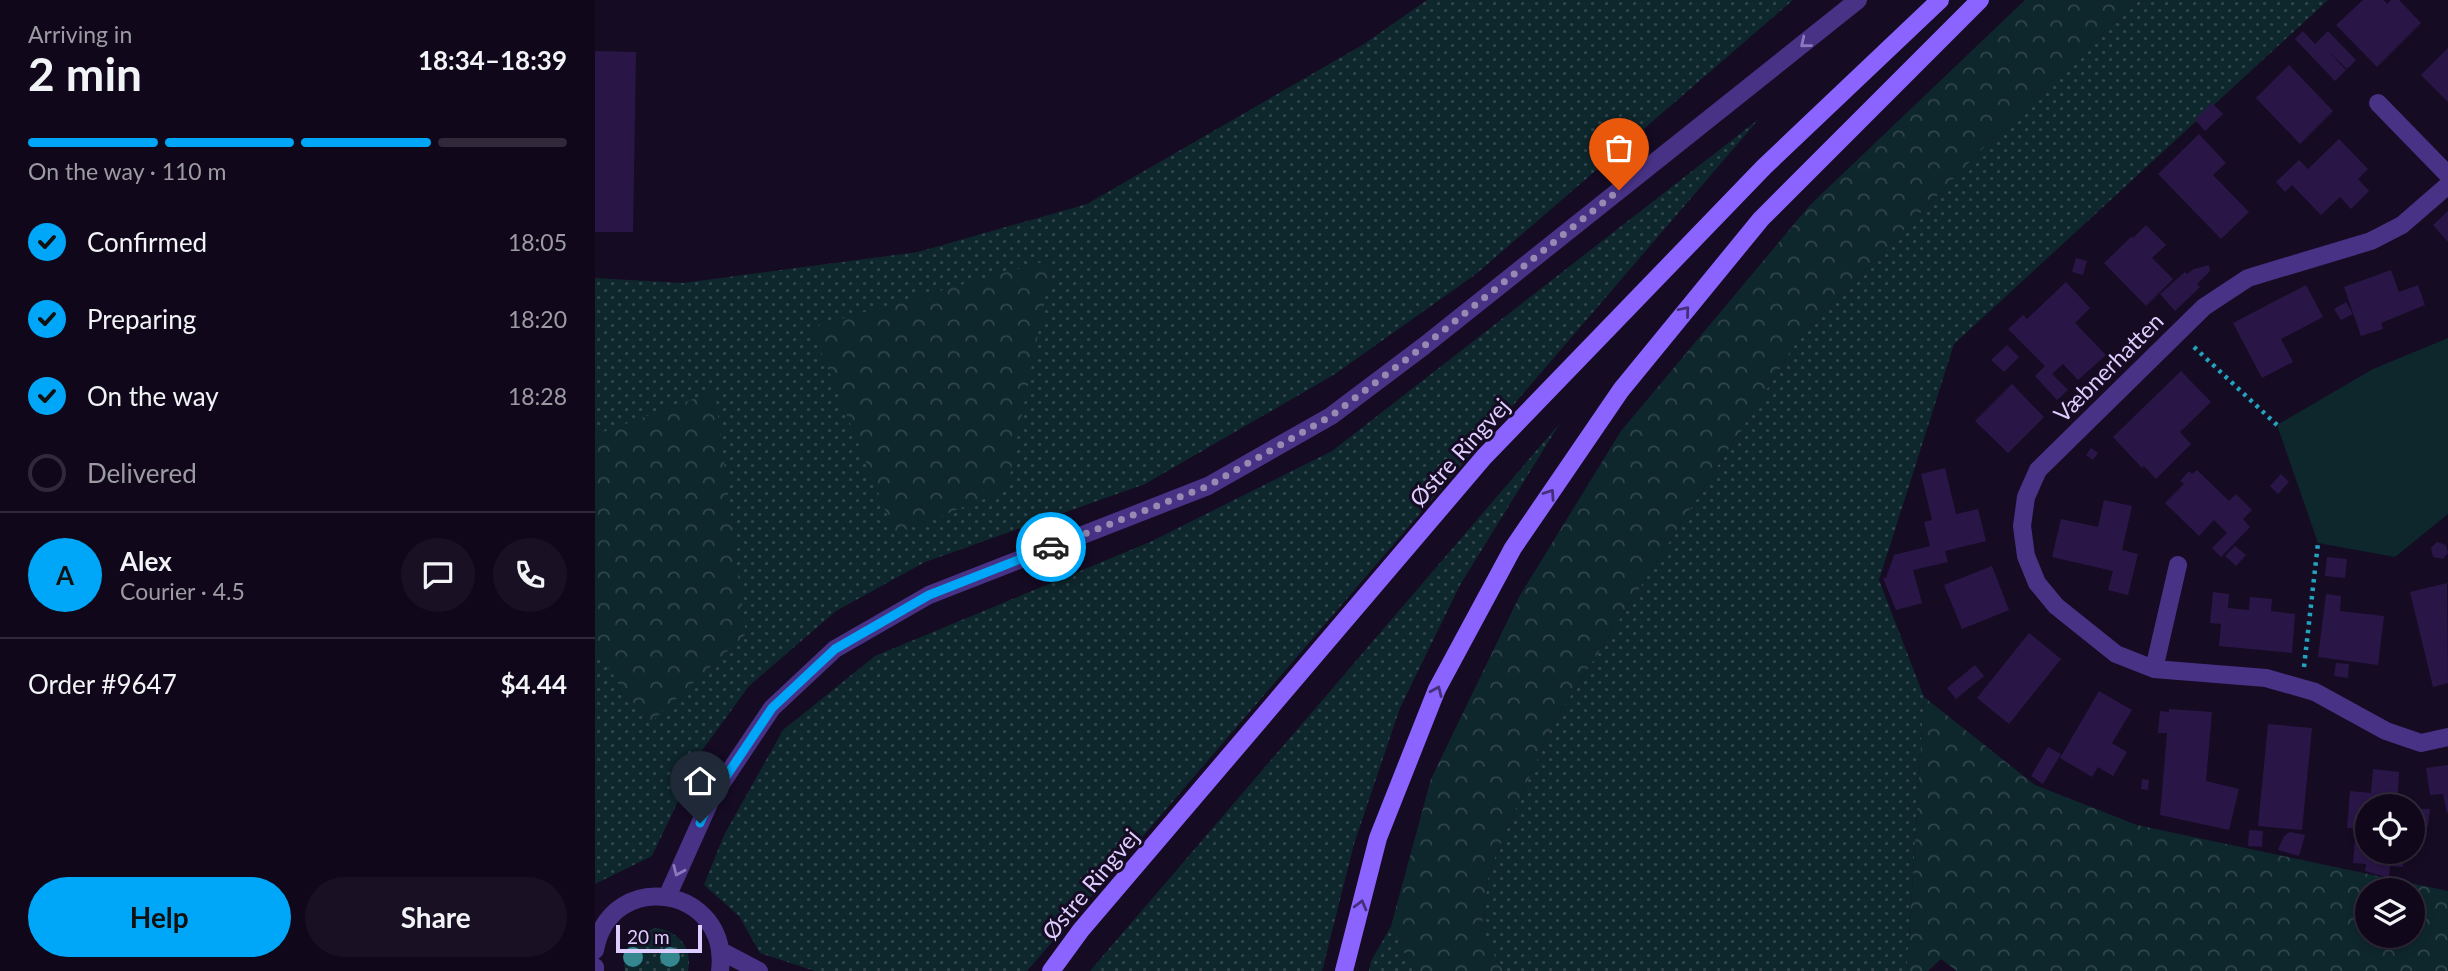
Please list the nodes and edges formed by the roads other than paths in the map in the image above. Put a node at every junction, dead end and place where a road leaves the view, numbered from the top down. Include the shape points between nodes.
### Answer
1 (1858, 0) edge
2 (1940, 0) edge
3 (1980, 0) edge
4 (2378, 103) dead end
5 (2448, 175) edge
6 (2448, 185) edge
7 (2178, 565) dead end
8 (2154, 669) junction
9 (2448, 737) edge
10 (667, 897) junction
11 (602, 918) edge
12 (595, 950) edge
13 (720, 951) junction
14 (720, 971) edge
15 (759, 971) edge
16 (1051, 971) edge
17 (1344, 971) edge

1 -> 10 street via 1331,416 1208,486 929,595 835,649 772,708 711,799
2 - 16 main road, Østre Ringvej via 1764,167 1484,457
17 -> 3 main road via 1378,838 1437,689 1513,548 1621,390 1762,219
4 - 5 street
6 - 8 street, Væbnerhatten via 2402,225 2371,242 2248,278 2204,307 2038,470 2026,497 2022,526 2026,556 2037,583 2056,606 2116,654
7 - 8 street
8 - 9 street, Væbnerhatten via 2266,678 2315,692 2386,732 2421,743
10 - 11 street via 640,898
10 - 13 street via 703,915
11 - 12 street
13 - 14 street
13 - 15 street

